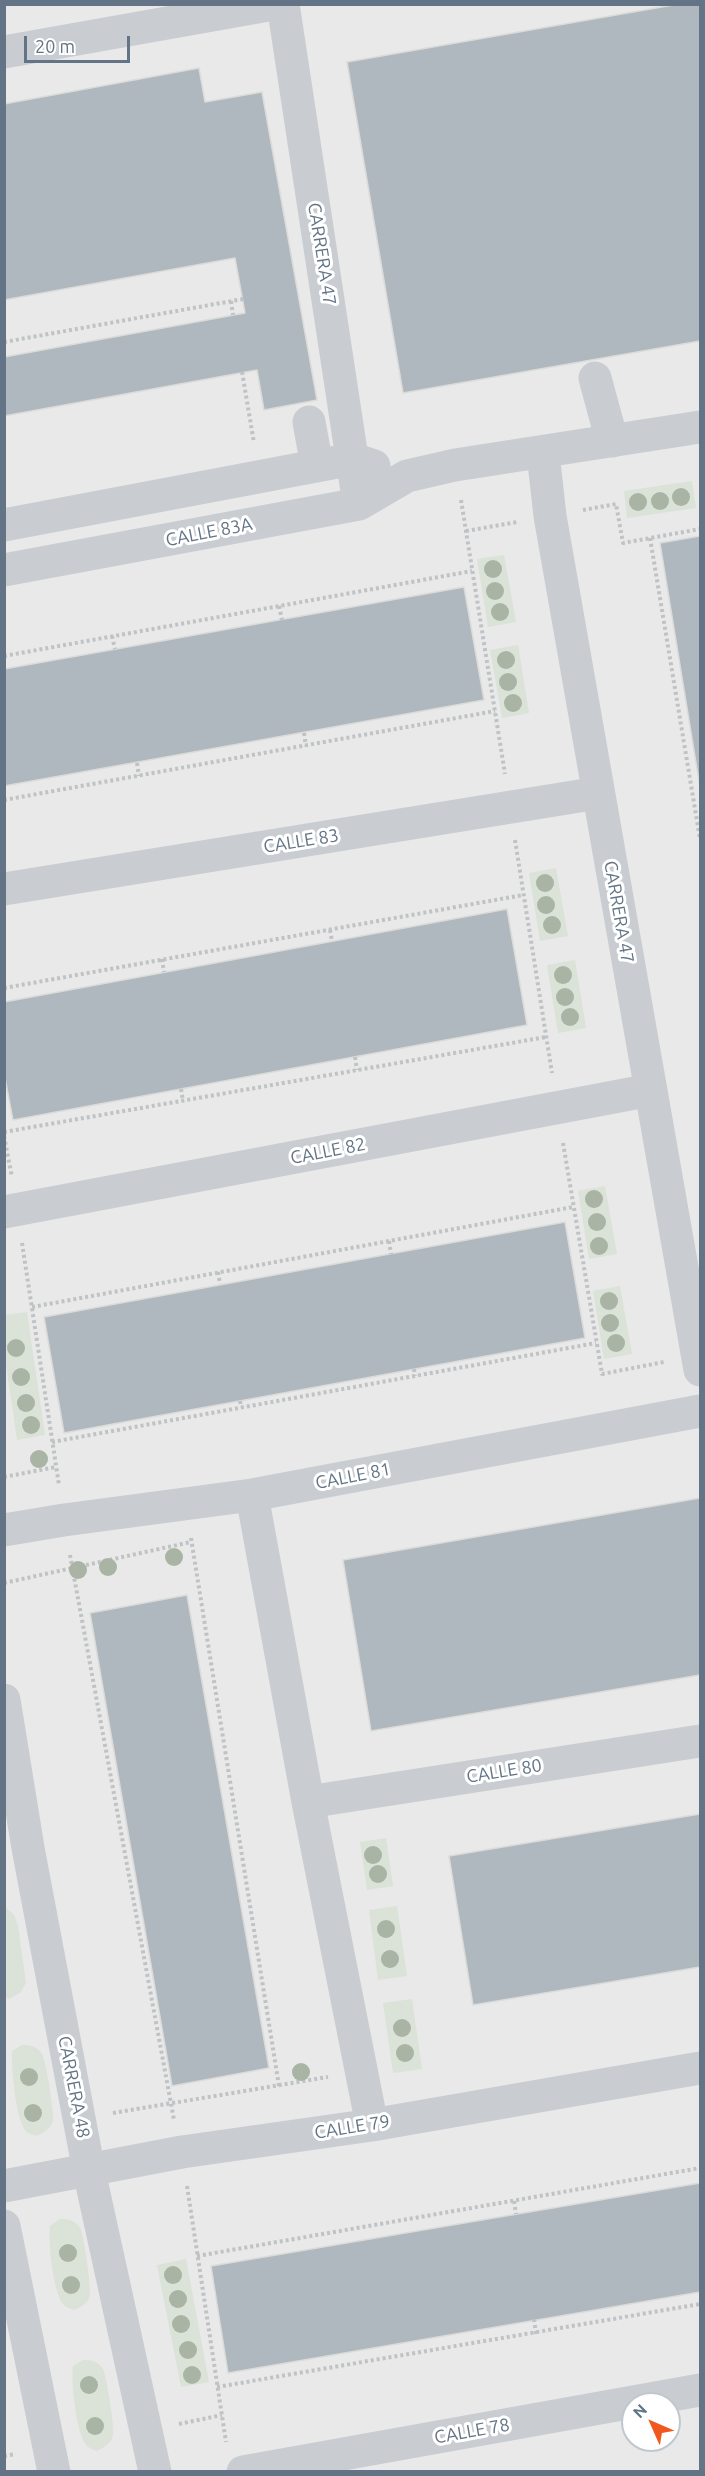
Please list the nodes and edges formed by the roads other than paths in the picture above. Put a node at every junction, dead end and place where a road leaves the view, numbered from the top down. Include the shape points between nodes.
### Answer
1 (274, 4) edge
2 (283, 4) edge
3 (207, 11) edge
4 (4, 52) edge
5 (595, 378) dead end
6 (309, 422) dead end
7 (700, 427) edge
8 (612, 441) junction
9 (543, 453) junction
10 (353, 459) junction
11 (317, 466) junction
12 (407, 476) junction
13 (359, 504) junction
14 (4, 525) edge
15 (4, 570) edge
16 (598, 793) junction
17 (4, 890) edge
18 (651, 1090) junction
19 (11, 1211) edge
20 (699, 1363) edge
21 (700, 1411) edge
22 (252, 1495) junction
23 (4, 1530) edge
24 (4, 1700) edge
25 (700, 1741) edge
26 (308, 1802) junction
27 (16, 1850) edge
28 (700, 2068) edge
29 (372, 2125) junction
30 (89, 2171) junction
31 (4, 2186) edge
32 (4, 2226) edge
33 (700, 2390) edge
34 (235, 2460) edge
35 (54, 2472) edge
36 (155, 2472) edge

1 - 3 street
2 - 10 street, CARRERA 47
3 - 4 street
5 - 8 street
6 - 11 street
7 - 8 street, CALLE 83A
8 - 9 street, CALLE 83A
9 - 12 street, CALLE 83A
9 - 16 street, CARRERA 47 via 550,516
10 - 11 street
10 - 12 street
10 - 13 street, CARRERA 47
11 - 14 street
12 - 13 street, CALLE 83A
13 - 15 street, CALLE 83A
16 - 17 street, CALLE 83
16 - 18 street, CARRERA 47
18 - 19 street, CALLE 82
18 - 20 street, CARRERA 47
21 - 22 street, CALLE 81
22 - 23 street, CALLE 81
22 - 26 street
24 - 27 street, CARRERA 48
25 - 26 street, CALLE 80
26 - 29 street
27 - 30 street, CARRERA 48 via 81,2119
28 - 29 street, CALLE 79
29 - 30 street, CALLE 79 via 182,2152
30 - 31 street, CALLE 79
30 - 36 street, CARRERA 48
32 - 35 street
33 - 34 street, CALLE 78

